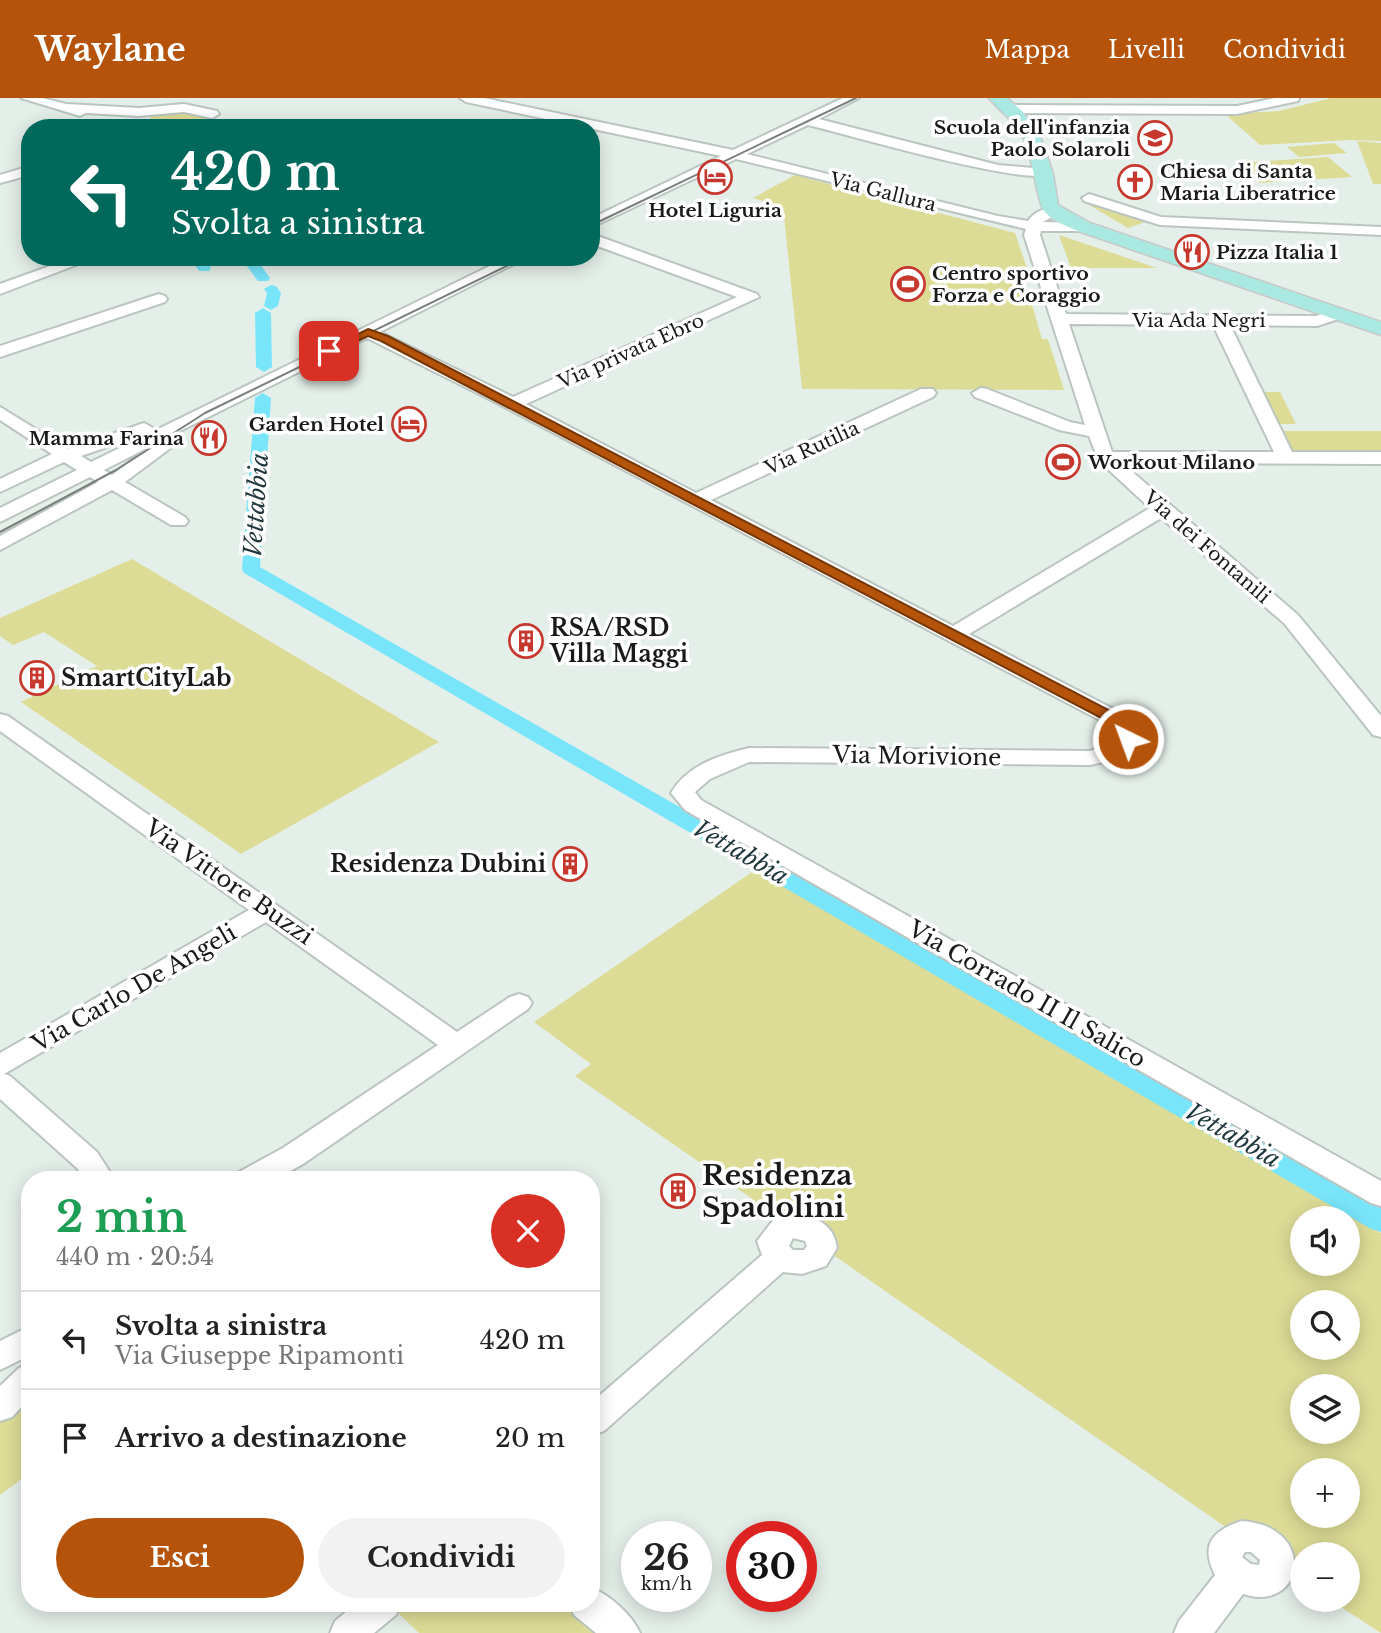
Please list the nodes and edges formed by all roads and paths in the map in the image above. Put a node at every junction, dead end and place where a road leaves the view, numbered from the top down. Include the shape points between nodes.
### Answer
1 (27, 98) edge
2 (466, 98) edge
3 (815, 98) edge
4 (998, 98) edge
5 (1293, 98) edge
6 (847, 101) edge
7 (554, 102) dead end
8 (214, 105) edge
9 (66, 108) junction
10 (1014, 108) junction
11 (159, 110) junction
12 (532, 113) junction
13 (133, 119) edge
14 (142, 119) edge
15 (561, 119) edge
16 (806, 120) junction
17 (600, 127) edge
18 (733, 154) junction
19 (21, 173) edge
20 (0, 179) edge
21 (1046, 181) junction
22 (1089, 198) dead end
23 (1055, 211) junction
24 (600, 219) edge
25 (1160, 221) junction
26 (1033, 226) junction
27 (1084, 227) junction
28 (1381, 231) edge
29 (1149, 241) junction
30 (600, 242) edge
31 (65, 266) edge
32 (503, 266) edge
33 (0, 289) edge
34 (159, 299) dead end
35 (1338, 314) junction
36 (1060, 319) junction
37 (1219, 320) junction
38 (1381, 329) edge
39 (368, 332) junction
40 (0, 352) edge
41 (927, 393) dead end
42 (981, 393) dead end
43 (512, 404) junction
44 (0, 412) edge
45 (183, 423) junction
46 (1096, 432) junction
47 (65, 454) junction
48 (1105, 457) junction
49 (1285, 457) junction
50 (1381, 458) edge
51 (90, 469) junction
52 (112, 482) junction
53 (0, 486) edge
54 (696, 500) junction
55 (1162, 509) junction
56 (0, 516) edge
57 (177, 521) dead end
58 (1123, 534) junction
59 (1198, 541) junction
60 (0, 544) edge
61 (953, 635) junction
62 (0, 720) edge
63 (1381, 730) edge
64 (685, 786) joint
65 (267, 910) junction
66 (520, 1003) dead end
67 (457, 1045) junction
68 (0, 1066) edge
69 (0, 1083) edge
70 (293, 1156) junction
71 (94, 1170) edge
72 (266, 1171) edge
73 (277, 1171) edge
74 (1381, 1195) edge
75 (780, 1257) dead end
76 (21, 1344) edge
77 (0, 1357) edge
78 (21, 1386) edge
79 (0, 1407) edge
80 (600, 1414) edge
81 (1236, 1575) dead end
82 (372, 1612) edge
83 (598, 1612) edge
84 (348, 1633) edge
85 (622, 1633) edge
86 (1192, 1633) edge

1 - 9 street
2 - 12 street, Via Gallura
3 - 6 street
4 - 10 main road
5 - 10 street via 1237,110
6 - 16 street
7 - 12 street
8 - 11 street
9 - 11 street
9 - 13 street
10 - 21 main road via 1026,125
11 - 14 street
12 - 15 street, Via Gallura
16 - 18 street
16 - 21 street
17 - 18 street, Via Gallura
18 - 24 street
18 - 26 street, Via Gallura
19 - 20 street
21 - 23 main road via 1048,204
21 - 29 main road via 1088,219
22 - 25 street
23 - 26 street via 1041,215
23 - 27 main road
25 - 28 street
25 - 29 street
26 - 27 street, Via Gallura
26 - 36 street, Via dei Fontanili
27 - 29 main road
29 - 35 main road
30 - 43 street, Via privata Ebro via 751,297
31 - 33 street
32 - 39 street
34 - 40 street
35 - 37 street, Via Ada Negri via 1317,321
35 - 38 main road
36 - 37 street, Via Ada Negri
36 - 46 street, Via dei Fontanili
37 - 49 street
39 - 43 street
39 - 45 street
41 - 54 street, Via Rutilia
42 - 46 street via 1065,426
43 - 54 street
44 - 47 street
45 - 47 street via 140,429
45 - 51 street
45 - 52 street via 159,451
46 - 48 street, Via dei Fontanili
47 - 51 street
47 - 53 street
48 - 49 street
48 - 55 street, Via dei Fontanili
49 - 50 street
51 - 52 street
51 - 56 street
52 - 57 street
52 - 60 street
54 - 61 street
55 - 58 street
55 - 59 street, Via dei Fontanili
58 - 59 street via 1157,530
58 - 61 street
59 - 63 street, Via dei Fontanili via 1291,619
61 - 64 street, Via Morivione via 1116,720 1127,730 1125,745 1090,758 749,755 734,758
62 - 65 street, Via Vittore Buzzi
64 - 74 street, Via Corrado II Il Salico via 684,793 693,805
65 - 67 street, Via Vittore Buzzi
65 - 68 street, Via Carlo De Angeli
66 - 67 street
67 - 70 street
69 - 71 street
70 - 72 street
70 - 73 street
75 - 80 street
76 - 77 street
78 - 79 street
81 - 86 street
82 - 84 street
83 - 85 street

